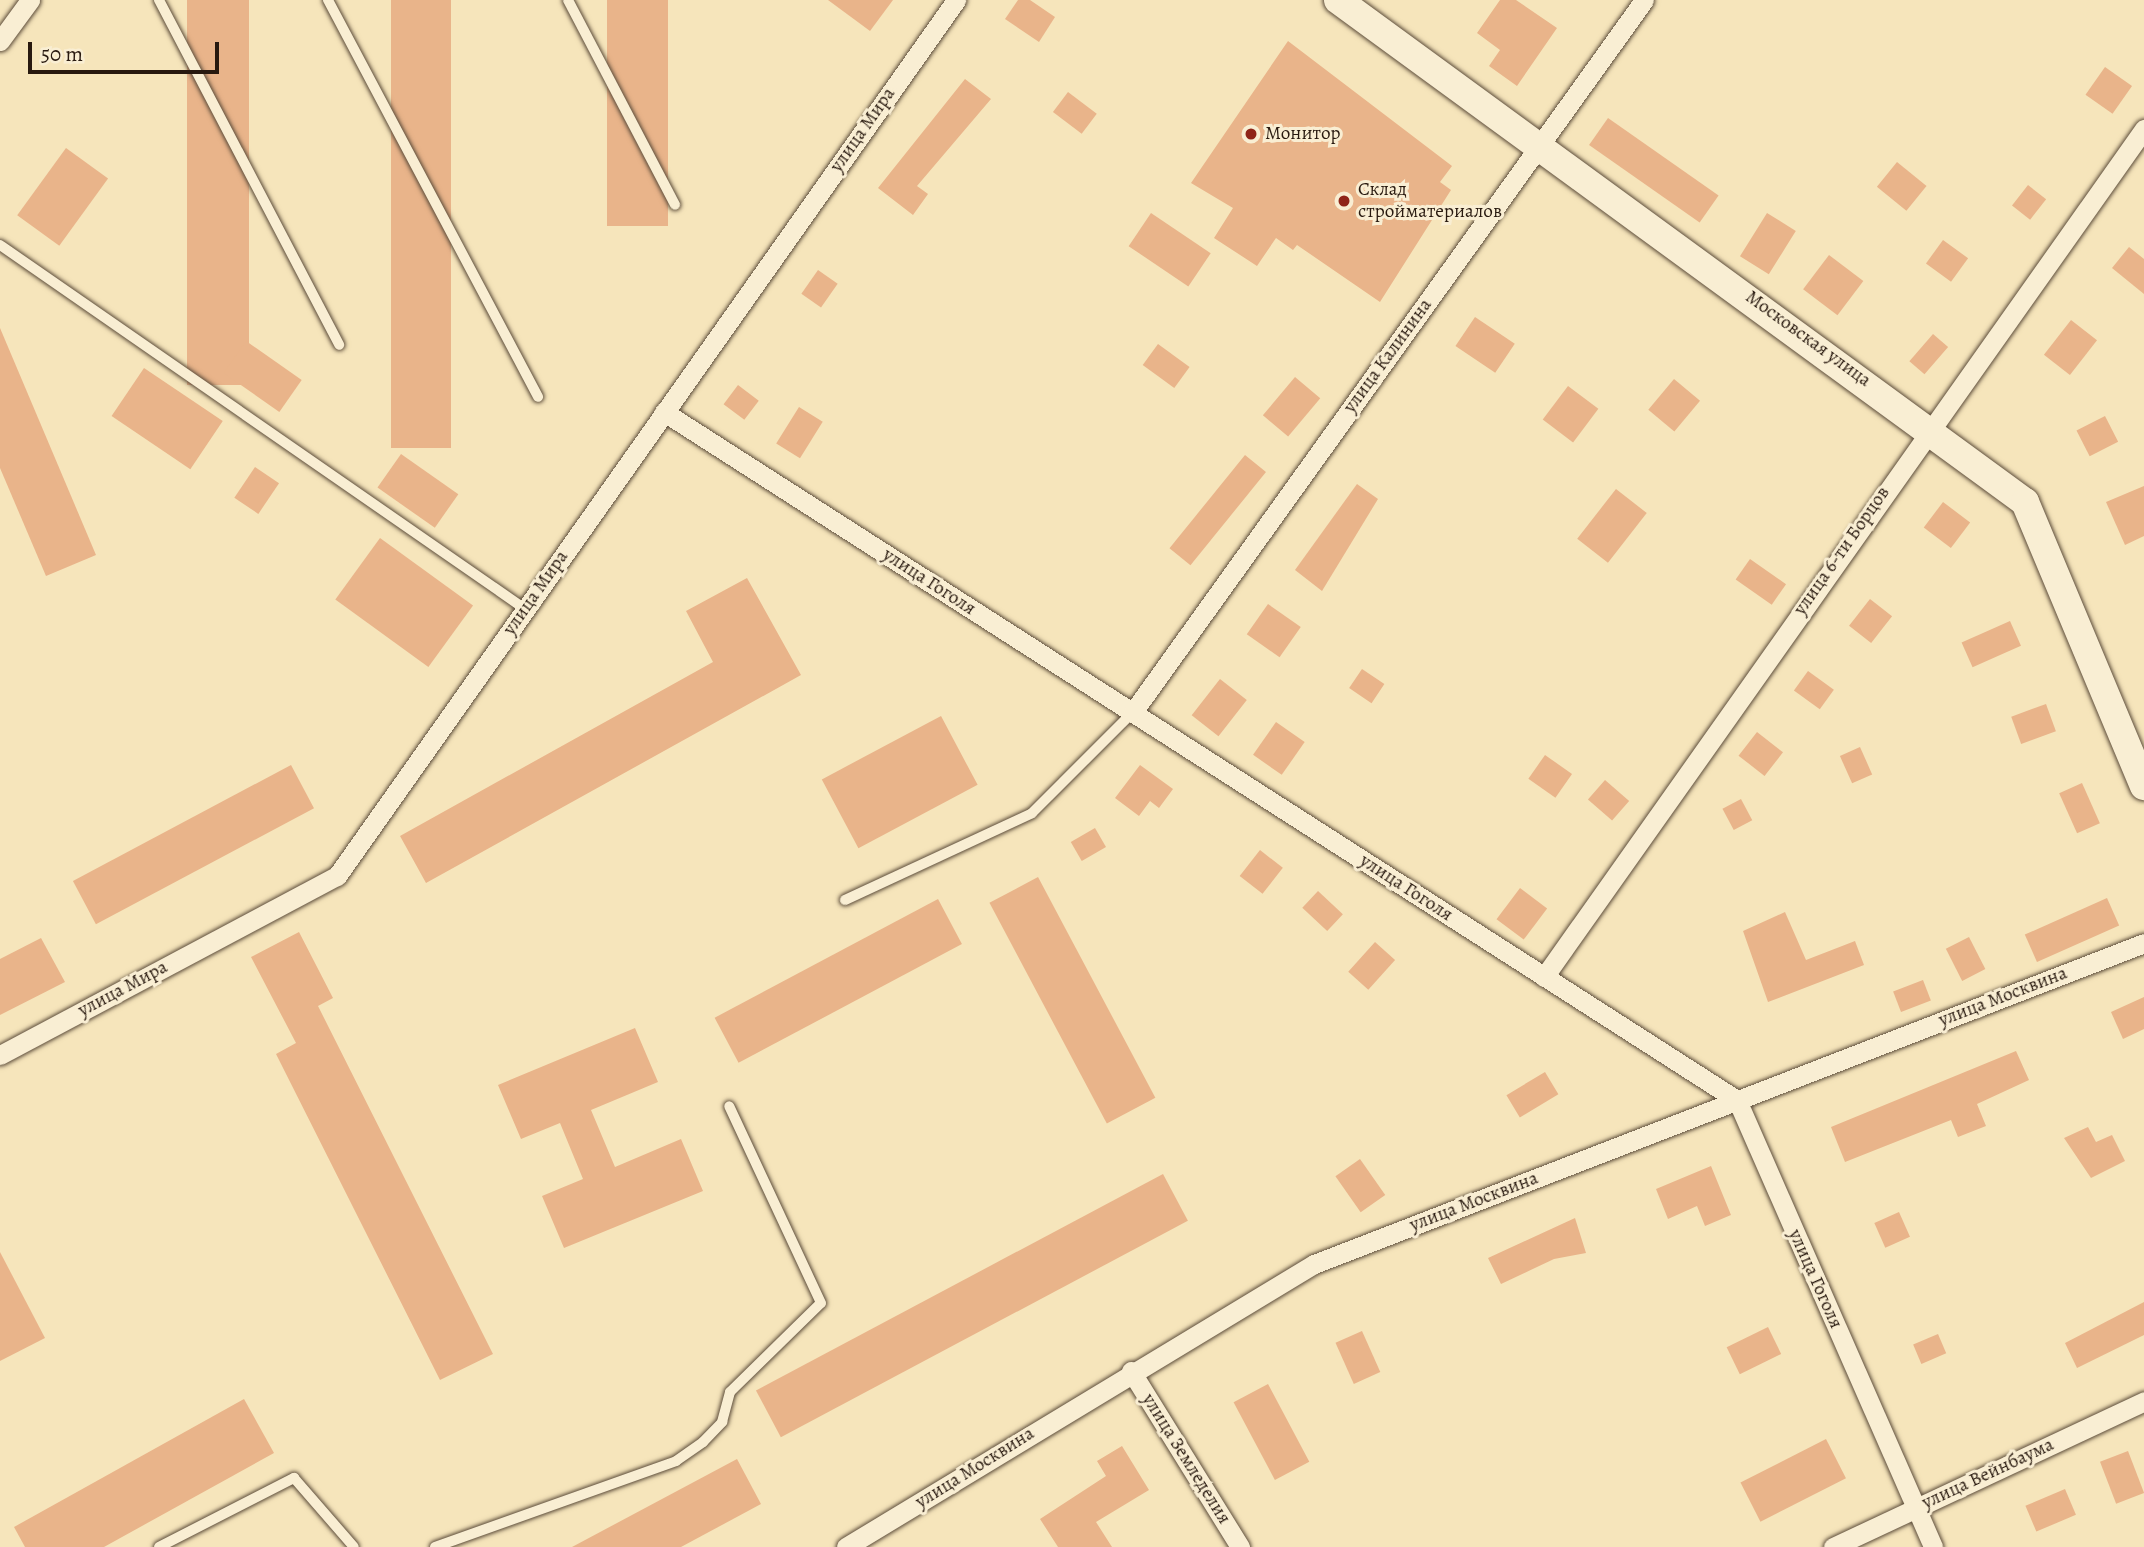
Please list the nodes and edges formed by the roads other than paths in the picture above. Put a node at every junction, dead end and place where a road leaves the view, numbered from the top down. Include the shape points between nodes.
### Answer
1 (30, 0) edge
2 (159, 0) edge
3 (328, 0) edge
4 (568, 0) edge
5 (956, 0) edge
6 (1338, 0) edge
7 (1644, 0) edge
8 (0, 41) edge
9 (2144, 129) edge
10 (1539, 143) junction
11 (675, 205) dead end
12 (0, 245) edge
13 (339, 345) dead end
14 (538, 397) dead end
15 (664, 412) junction
16 (1929, 426) junction
17 (525, 609) junction
18 (1133, 712) junction
19 (2144, 786) edge
20 (845, 900) dead end
21 (2144, 943) edge
22 (1544, 977) junction
23 (0, 1055) edge
24 (1737, 1100) junction
25 (729, 1106) dead end
26 (1131, 1371) junction
27 (2144, 1401) edge
28 (1915, 1508) junction
29 (159, 1547) edge
30 (354, 1547) edge
31 (435, 1547) edge
32 (846, 1547) edge
33 (1240, 1547) edge
34 (1833, 1547) edge
35 (1933, 1547) edge

1 - 8 street
2 - 13 lane
3 - 14 lane
4 - 11 lane
5 - 15 street, улица Мира
6 - 10 street, Московская улица
7 - 10 street, улица Калинина
9 - 16 street, улица 6-ти Борцов
10 - 16 street, Московская улица
10 - 18 street, улица Калинина
12 - 17 lane
15 - 17 street, улица Мира
15 - 18 street, улица Гоголя
16 - 19 street, Московская улица via 2025,502
16 - 22 street, улица 6-ти Борцов
17 - 23 street, улица Мира via 337,876
18 - 20 lane via 1032,813
18 - 22 street, улица Гоголя
21 - 24 street, улица Москвина
22 - 24 street, улица Гоголя
24 - 26 street, улица Москвина via 1314,1264
24 - 28 street, улица Гоголя
25 - 31 lane via 821,1303 730,1392 722,1422 676,1461
26 - 32 street, улица Москвина
26 - 33 street, улица Земледелия
27 - 28 street, улица Вейнбаума
28 - 34 street, улица Вейнбаума
28 - 35 street, улица Гоголя
29 - 30 lane via 294,1478

